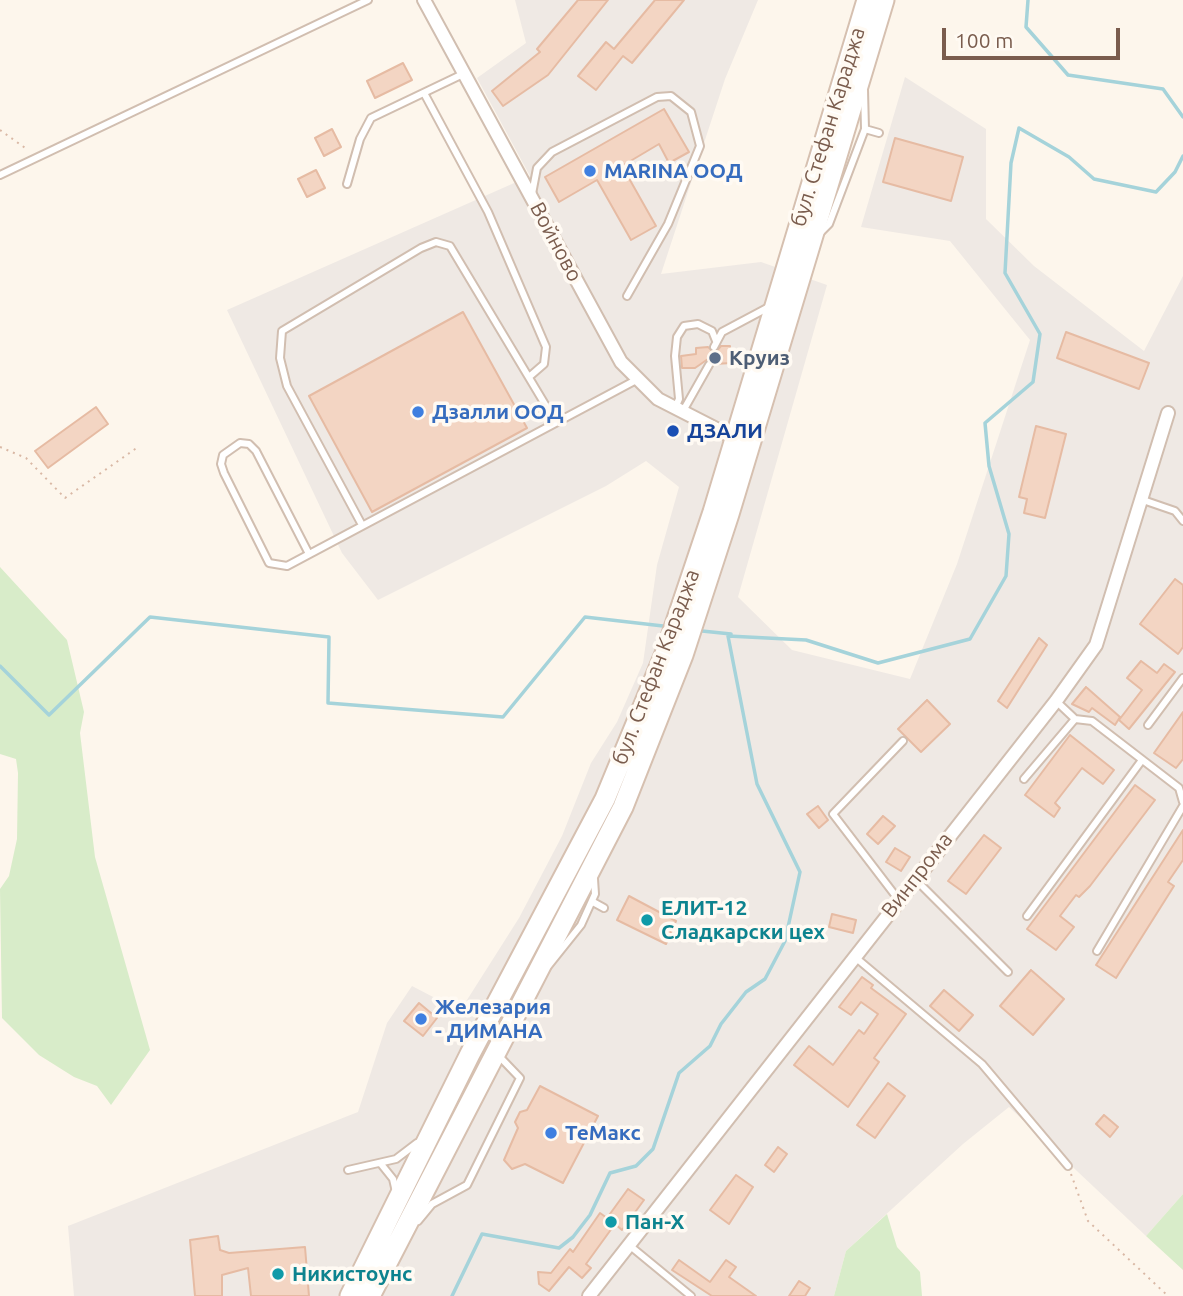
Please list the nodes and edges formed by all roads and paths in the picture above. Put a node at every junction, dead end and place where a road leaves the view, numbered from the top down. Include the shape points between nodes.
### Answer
1 (368, 0) edge
2 (424, 0) edge
3 (867, 0) edge
4 (884, 0) edge
5 (862, 69) junction
6 (465, 73) junction
7 (424, 93) junction
8 (865, 129) junction
9 (0, 130) edge
10 (879, 133) dead end
11 (37, 157) junction
12 (0, 175) edge
13 (347, 184) dead end
14 (532, 196) junction
15 (811, 242) junction
16 (627, 296) dead end
17 (774, 305) junction
18 (709, 365) dead end
19 (529, 377) junction
20 (638, 379) junction
21 (679, 410) junction
22 (1168, 413) dead end
23 (555, 421) junction
24 (742, 441) junction
25 (0, 447) edge
26 (138, 447) dead end
27 (1143, 500) junction
28 (1179, 512) edge
29 (1183, 520) edge
30 (362, 526) junction
31 (309, 554) junction
32 (1183, 678) edge
33 (1056, 701) junction
34 (1074, 719) junction
35 (1149, 725) dead end
36 (903, 741) dead end
37 (1142, 760) junction
38 (1024, 779) dead end
39 (1183, 804) edge
40 (598, 854) junction
41 (914, 879) junction
42 (898, 899) junction
43 (593, 902) junction
44 (604, 908) dead end
45 (1027, 916) dead end
46 (1097, 951) dead end
47 (854, 955) junction
48 (1008, 972) dead end
49 (532, 980) junction
50 (494, 1051) junction
51 (447, 1102) junction
52 (381, 1164) junction
53 (1068, 1166) joint
54 (348, 1170) dead end
55 (391, 1212) junction
56 (629, 1245) junction
57 (394, 1250) junction
58 (350, 1296) edge
59 (370, 1296) edge
60 (589, 1296) edge
61 (691, 1296) edge
62 (1168, 1296) edge

1 - 11 lane
2 - 6 street, Войново
3 - 17 main road, бул. Стефан Караджа
4 - 5 main road, бул. Стефан Караджа
5 - 8 lane
5 - 15 main road, бул. Стефан Караджа
6 - 7 lane
6 - 14 street, Войново
7 - 13 lane via 371,118
7 - 19 lane via 488,212 546,348 544,364
8 - 10 lane
8 - 15 lane via 829,223
9 - 11 path
11 - 12 lane
14 - 16 lane via 537,168 552,152 657,97 671,96 691,113 700,146 668,225
14 - 20 street, Войново via 621,362
15 - 24 main road, бул. Стефан Караджа
17 - 21 lane via 731,326 715,344 712,331 698,324 684,326 677,337 675,356
17 - 24 main road, бул. Стефан Караджа
18 - 21 lane
19 - 23 lane
19 - 30 lane via 460,260 450,246 436,242 282,331 280,358 287,386
20 - 21 street, Войново via 658,399
20 - 23 lane
21 - 24 street, Войново
22 - 27 street, Винпрома
23 - 30 lane
24 - 40 main road, бул. Стефан Караджа via 683,655 623,807
24 - 51 main road, бул. Стефан Караджа via 667,649 605,799
25 - 26 path via 26,458 65,498
27 - 28 lane
27 - 33 street, Винпрома via 1096,645
28 - 29 lane
30 - 31 lane
31 - 31 lane via 287,566 269,563 220,464 223,455 240,443 256,451
32 - 35 lane
33 - 34 lane
33 - 41 street, Винпрома
34 - 37 lane via 1092,721
34 - 38 lane
36 - 42 lane via 833,814
37 - 39 lane via 1179,788
37 - 45 lane
39 - 46 lane
40 - 43 lane
40 - 49 main road, бул. Стефан Караджа
41 - 42 street, Винпрома
41 - 48 lane
42 - 47 street, Винпрома
43 - 44 lane
43 - 49 lane via 555,960
47 - 53 lane via 982,1064
47 - 56 street, Винпрома
49 - 50 main road, бул. Стефан Караджа
50 - 57 main road, бул. Стефан Караджа
50 - 57 lane via 520,1078 467,1185 432,1204
51 - 52 lane via 408,1153
51 - 55 main road, бул. Стефан Караджа
52 - 54 lane
52 - 55 lane via 396,1188
53 - 62 path via 1087,1221
55 - 58 main road, бул. Стефан Караджа
56 - 60 street, Винпрома
56 - 61 lane
57 - 59 main road, бул. Стефан Караджа

